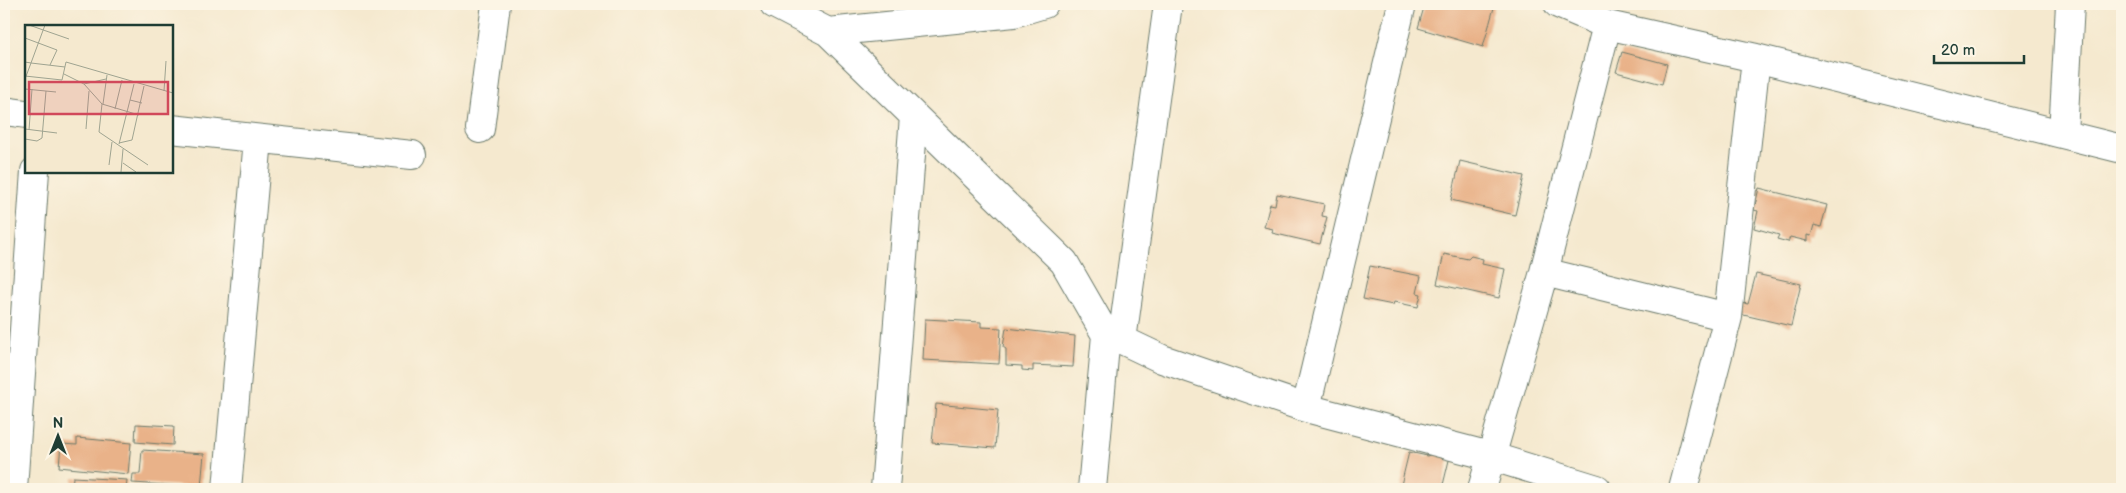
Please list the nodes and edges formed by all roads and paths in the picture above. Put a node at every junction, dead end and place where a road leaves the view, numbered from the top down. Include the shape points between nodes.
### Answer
1 (496, 4) edge
2 (774, 4) edge
3 (1044, 4) edge
4 (1168, 4) edge
5 (1402, 4) edge
6 (1558, 4) edge
7 (2070, 4) edge
8 (1607, 25) junction
9 (828, 32) junction
10 (1756, 58) junction
11 (4, 112) edge
12 (25, 114) edge
13 (914, 116) junction
14 (172, 129) edge
15 (480, 129) dead end
16 (2062, 134) junction
17 (258, 139) junction
18 (2122, 149) edge
19 (412, 155) dead end
20 (35, 172) edge
21 (1544, 272) junction
22 (1728, 317) junction
23 (1114, 337) junction
24 (1306, 408) junction
25 (1490, 456) junction
26 (13, 489) edge
27 (227, 489) edge
28 (885, 489) edge
29 (1092, 489) edge
30 (1482, 489) edge
31 (1597, 489) edge
32 (1683, 489) edge

1 - 15 street
2 - 9 street
3 - 9 street via 1014,13
4 - 23 street
5 - 24 street
6 - 8 street
7 - 16 street
8 - 10 street
8 - 21 street
9 - 13 street
10 - 16 street
10 - 22 street
11 - 12 street
13 - 23 street via 1064,262
13 - 28 street
14 - 17 street
16 - 18 street
17 - 19 street
17 - 27 street
20 - 26 street
21 - 22 street
21 - 25 street
22 - 32 street
23 - 24 street via 1162,360
23 - 29 street
24 - 25 street
25 - 30 street
25 - 31 street

